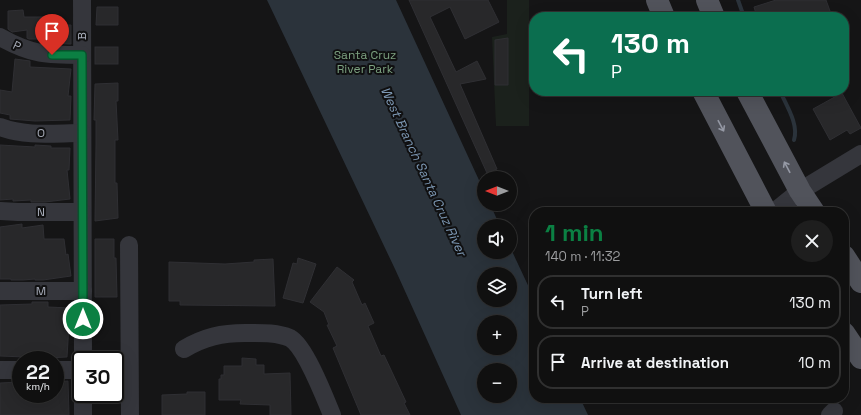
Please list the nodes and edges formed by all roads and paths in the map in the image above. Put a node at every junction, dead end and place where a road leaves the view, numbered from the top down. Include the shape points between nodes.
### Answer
1 (82, 0) edge
2 (657, 0) edge
3 (707, 0) edge
4 (662, 12) edge
5 (712, 12) edge
6 (0, 37) edge
7 (82, 55) junction
8 (706, 96) edge
9 (750, 96) edge
10 (0, 127) edge
11 (82, 133) junction
12 (861, 154) edge
13 (800, 191) junction
14 (763, 207) edge
15 (780, 207) edge
16 (811, 207) edge
17 (0, 211) edge
18 (82, 212) junction
19 (129, 245) dead end
20 (849, 264) edge
21 (861, 282) edge
22 (0, 291) edge
23 (83, 291) junction
24 (849, 340) edge
25 (184, 349) dead end
26 (83, 351) edge
27 (861, 358) edge
28 (0, 370) edge
29 (12, 370) edge
30 (83, 403) edge
31 (83, 415) edge
32 (130, 415) edge
33 (332, 415) edge

1 - 7 street, B
2 - 4 main road
3 - 5 main road
6 - 7 street, P via 33,52
7 - 11 street, B
8 -> 14 main road
13 -> 9 main road
10 - 11 street, O via 18,132
11 - 18 street, B
12 - 13 street
13 - 15 street
13 - 16 main road
17 - 18 street, N
18 - 23 street, B
19 - 32 street
20 - 21 main road
22 - 23 street, M
23 - 26 street, B
24 - 27 main road
25 - 33 street via 203,339 227,333 294,335
28 - 29 street
30 - 31 street

